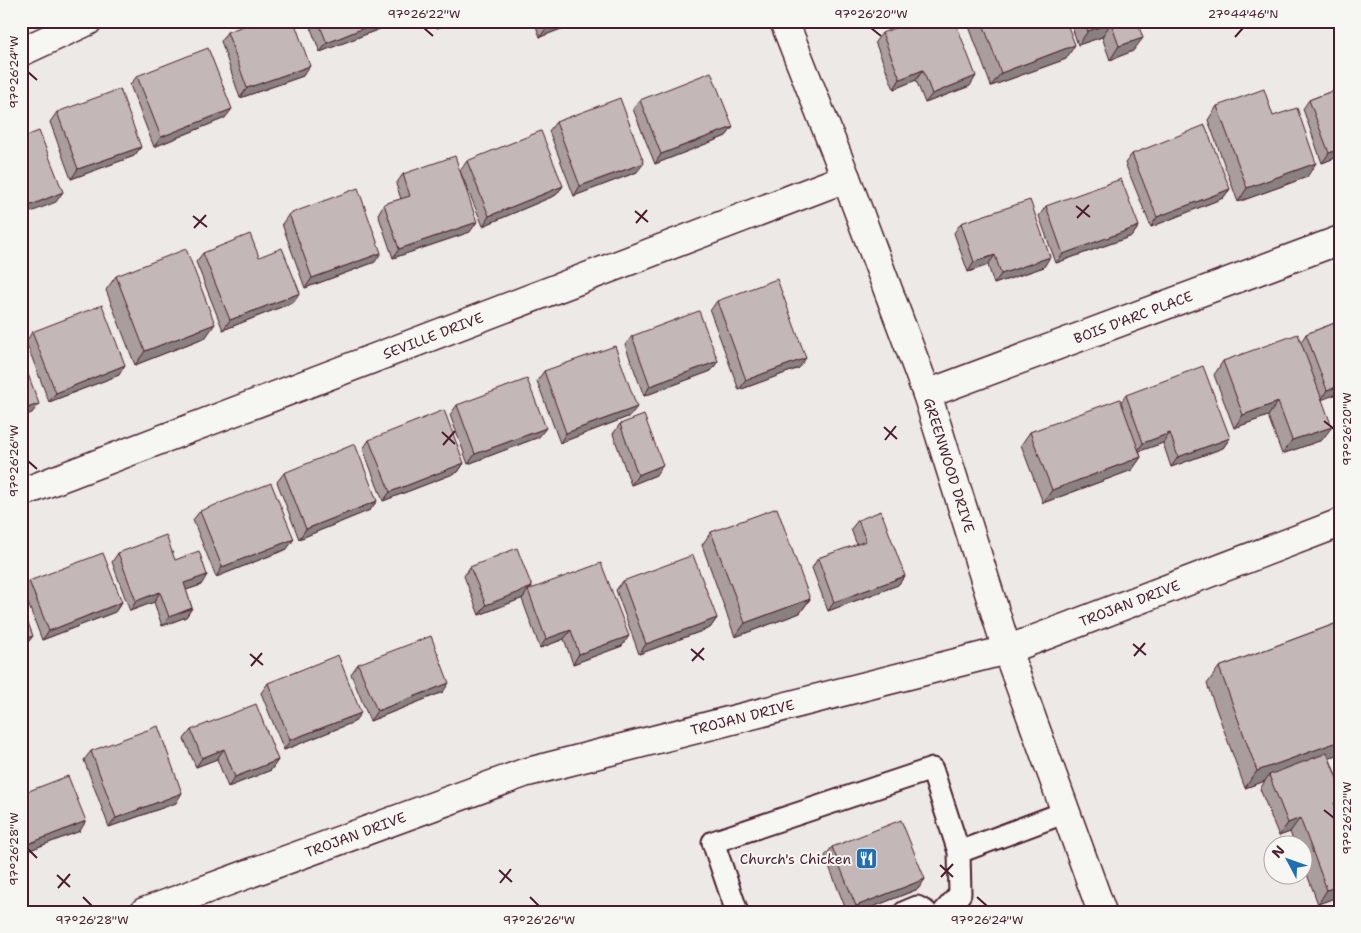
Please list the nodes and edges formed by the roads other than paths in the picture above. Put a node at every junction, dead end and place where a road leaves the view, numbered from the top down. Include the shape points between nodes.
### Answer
1 (88, 21) edge
2 (784, 21) edge
3 (21, 52) edge
4 (846, 178) junction
5 (1340, 240) edge
6 (927, 394) junction
7 (21, 492) edge
8 (1340, 523) edge
9 (1006, 650) junction
10 (1066, 812) junction
11 (959, 852) junction
12 (144, 912) edge
13 (737, 912) edge
14 (905, 912) edge
15 (926, 912) edge
16 (944, 912) edge
17 (1102, 912) edge

1 - 3 street
2 - 4 street, GREENWOOD DRIVE
4 - 6 street, GREENWOOD DRIVE
4 - 7 street, SEVILLE DRIVE
5 - 6 street, BOIS D'ARC PLACE
6 - 9 street, GREENWOOD DRIVE
8 - 9 street, TROJAN DRIVE
9 - 10 street, GREENWOOD DRIVE
9 - 12 street, TROJAN DRIVE via 524,773
10 - 11 lane
10 - 17 street, GREENWOOD DRIVE
11 - 13 lane via 932,769 712,842
11 - 16 lane via 960,894
14 - 15 lane via 917,907

